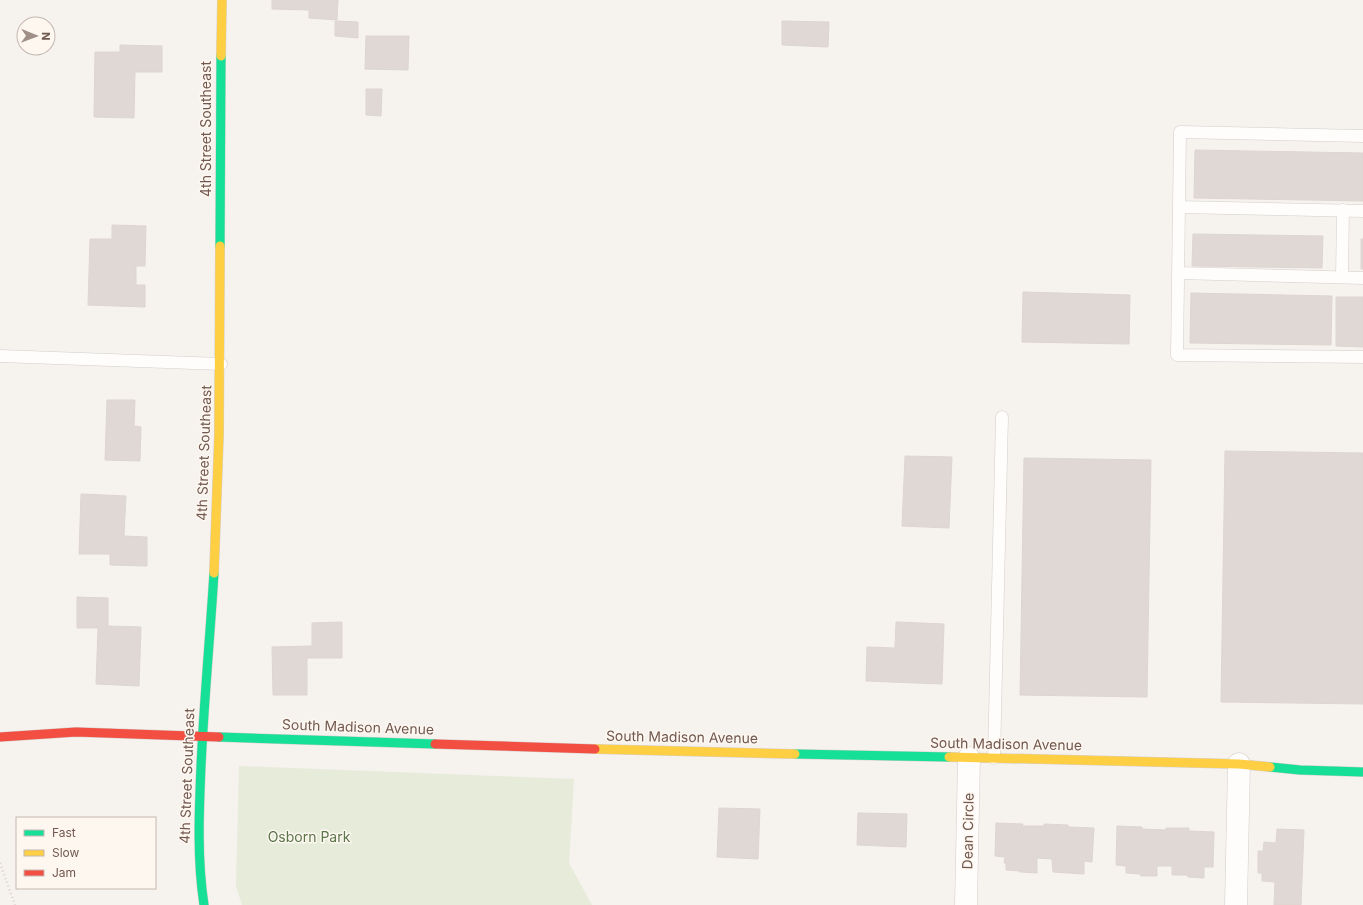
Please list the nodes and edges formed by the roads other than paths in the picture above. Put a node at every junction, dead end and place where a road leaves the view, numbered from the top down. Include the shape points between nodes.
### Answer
1 (222, 0) edge
2 (1363, 136) edge
3 (1179, 206) junction
4 (1343, 210) junction
5 (1363, 211) edge
6 (1178, 273) junction
7 (1342, 277) junction
8 (1363, 278) edge
9 (0, 356) edge
10 (1363, 356) edge
11 (220, 364) junction
12 (1002, 417) dead end
13 (202, 736) junction
14 (0, 737) edge
15 (969, 758) junction
16 (994, 758) junction
17 (1239, 764) junction
18 (1363, 772) edge
19 (204, 905) edge
20 (966, 905) edge
21 (1236, 905) edge

1 - 11 street, 4th Street Southeast
2 - 3 lane via 1180,132
3 - 4 lane
3 - 6 lane
4 - 5 lane
4 - 7 lane
6 - 7 lane
6 - 10 lane via 1177,355
7 - 8 lane
9 - 11 lane
11 - 13 street, 4th Street Southeast via 216,522
12 - 16 lane
13 - 14 street, South Madison Avenue via 76,732
13 - 15 street, South Madison Avenue
13 - 19 street, 4th Street Southeast via 199,865
15 - 16 street, South Madison Avenue
15 - 20 street, Dean Circle
16 - 17 street, South Madison Avenue
17 - 18 street, South Madison Avenue via 1300,770
17 - 21 street

